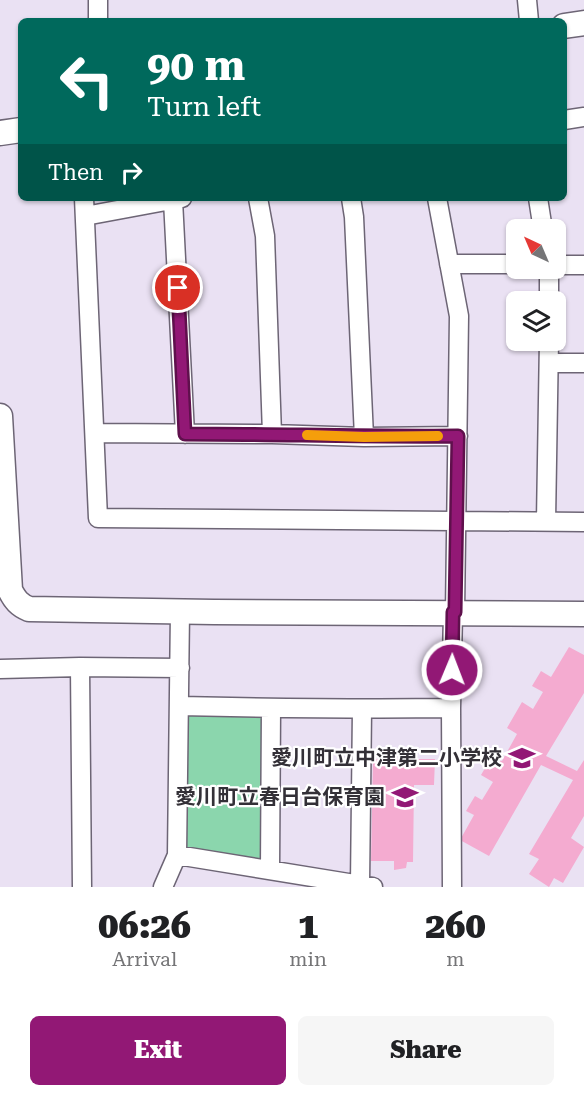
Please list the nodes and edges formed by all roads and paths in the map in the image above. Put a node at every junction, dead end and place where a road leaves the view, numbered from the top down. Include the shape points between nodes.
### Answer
1 (98, 0) edge
2 (527, 0) edge
3 (98, 18) edge
4 (529, 18) edge
5 (584, 22) edge
6 (567, 25) edge
7 (584, 117) edge
8 (567, 120) edge
9 (18, 130) edge
10 (0, 133) edge
11 (154, 201) edge
12 (177, 201) edge
13 (259, 201) edge
14 (351, 201) edge
15 (438, 201) edge
16 (538, 201) edge
17 (85, 207) edge
18 (541, 219) edge
19 (449, 264) junction
20 (506, 264) edge
21 (566, 264) edge
22 (584, 265) edge
23 (549, 351) edge
24 (549, 363) junction
25 (584, 363) edge
26 (0, 416) edge
27 (95, 433) junction
28 (185, 434) junction
29 (272, 434) junction
30 (458, 436) junction
31 (364, 437) junction
32 (457, 521) junction
33 (546, 521) junction
34 (584, 522) edge
35 (4, 561) edge
36 (180, 611) junction
37 (454, 612) junction
38 (584, 614) edge
39 (80, 667) junction
40 (180, 668) junction
41 (0, 669) edge
42 (180, 706) junction
43 (271, 708) junction
44 (452, 708) junction
45 (362, 709) junction
46 (177, 855) junction
47 (270, 870) junction
48 (367, 886) edge
49 (82, 887) edge
50 (162, 887) edge
51 (452, 887) edge

1 - 3 street
2 - 4 street
5 - 6 street
7 - 8 street
9 - 10 street
11 - 17 street
12 - 28 street
13 - 29 street via 265,236
14 - 31 street
15 - 19 street
16 - 18 street
17 - 27 street
19 - 20 street
19 - 30 street via 459,316
21 - 22 street
23 - 24 street
24 - 25 street
24 - 33 street
26 - 35 street
27 - 28 street
27 - 32 street via 99,518
28 - 29 street
29 - 31 street
30 - 31 street
30 - 32 street
32 - 33 street
32 - 37 street
33 - 34 street
35 - 36 street via 14,599 29,609
36 - 37 street
36 - 40 street
37 - 38 street
37 - 44 street
39 - 40 street
39 - 41 street
39 - 49 street
40 - 42 street
42 - 43 street
42 - 46 street
43 - 45 street
43 - 47 street
44 - 45 street
44 - 51 street
45 - 48 street
46 - 47 street
46 - 50 street
47 - 48 street

